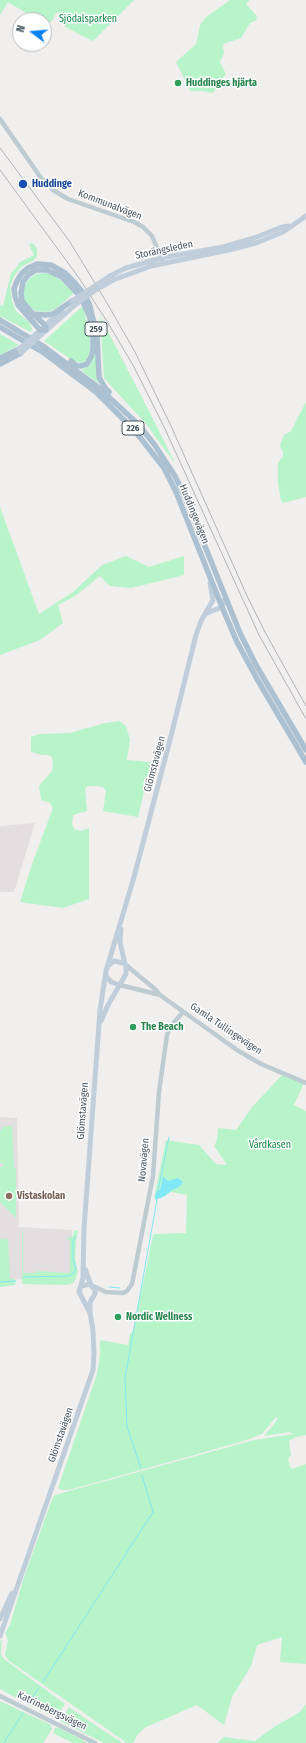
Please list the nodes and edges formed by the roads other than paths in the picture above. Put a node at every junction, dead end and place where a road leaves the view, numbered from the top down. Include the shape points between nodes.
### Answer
1 (0, 119) edge
2 (306, 216) edge
3 (290, 226) junction
4 (161, 258) junction
5 (163, 264) junction
6 (111, 278) junction
7 (73, 303) junction
8 (33, 314) junction
9 (0, 320) edge
10 (0, 327) edge
11 (45, 328) junction
12 (39, 333) junction
13 (43, 346) junction
14 (20, 351) junction
15 (0, 358) edge
16 (0, 364) edge
17 (117, 404) junction
18 (209, 576) junction
19 (225, 599) junction
20 (222, 607) junction
21 (207, 613) junction
22 (306, 750) edge
23 (306, 762) edge
24 (122, 920) junction
25 (109, 965) junction
26 (126, 965) junction
27 (106, 976) junction
28 (120, 985) junction
29 (160, 995) junction
30 (183, 1012) junction
31 (98, 1032) junction
32 (306, 1083) edge
33 (84, 1263) junction
34 (92, 1285) junction
35 (82, 1286) junction
36 (106, 1292) junction
37 (93, 1297) junction
38 (82, 1298) junction
39 (90, 1313) junction
40 (27, 1559) junction
41 (0, 1619) edge
42 (0, 1636) edge
43 (0, 1696) edge
44 (95, 1743) edge

1 - 4 street, Kommunalvägen via 41,178 53,190 68,199 143,227 152,236
2 - 3 main road, Storängsleden
3 - 4 main road, Storängsleden via 223,247
3 - 5 main road, Storängsleden via 283,232 256,242
4 - 5 street, Kommunalvägen
4 - 6 main road, Storängsleden via 126,268
5 - 6 main road, Storängsleden
6 - 7 main road, Storängsleden, bridge
7 - 8 main road via 53,314
7 - 11 main road, Storängsleden
8 - 11 main road
8 - 13 main road via 22,301 20,293 28,275 42,269 54,272 72,286 81,297 90,318 94,344 87,364 77,366
9 - 13 main road, Huddingevägen / 226
10 - 18 main road, Huddingevägen / 226 via 44,354 96,392 124,418 164,468
11 - 12 main road
12 - 14 main road, bridge
12 - 17 main road, 259 via 18,306 14,289 22,272 37,264 46,264 65,273 89,303 98,334 99,377
13 - 17 main road, Huddingevägen / 226
14 - 15 main road
14 - 16 main road
17 - 19 main road, Huddingevägen / 226 via 138,424 175,476 202,536
18 - 20 main road, Huddingevägen / 226
18 - 21 main road, Glömstavägen via 213,600
19 - 20 main road
19 - 22 main road, Huddingevägen / 226 via 256,664
20 - 21 main road
20 - 23 main road, Huddingevägen / 226 via 257,679
21 - 24 main road, Glömstavägen via 201,620 196,635
24 - 25 main road, Glömstavägen
24 - 26 main road, Glömstavägen via 120,942
25 - 26 main road via 116,961
25 - 27 main road, Glömstavägen
26 - 28 main road, Glömstavägen via 126,974
26 - 29 street, Gamla Tullingevägen
27 - 28 main road via 111,982
27 - 31 main road, Glömstavägen
28 - 29 street, Gamla Tullingevägen
28 - 31 main road, Glömstavägen via 103,1015
29 - 30 street, Gamla Tullingevägen
30 - 32 street, Gamla Tullingevägen via 248,1057
30 - 36 street, Novavägen via 167,1035 159,1092 152,1181 132,1284 125,1292
31 - 33 main road, Glömstavägen via 84,1229
33 - 34 main road, Glömstavägen
33 - 35 main road, Glömstavägen
34 - 35 main road
34 - 36 street, Novavägen
34 - 37 main road, Glömstavägen via 95,1290
35 - 38 main road, Glömstavägen via 79,1292
36 - 37 street, Novavägen
37 - 38 main road
37 - 39 main road, Glömstavägen
38 - 39 main road, Glömstavägen
39 - 40 main road, Glömstavägen via 94,1348 91,1377
40 - 41 main road, Glömstavägen
40 - 42 main road, Glömstavägen
43 - 44 street, Katrinebergsvägen

